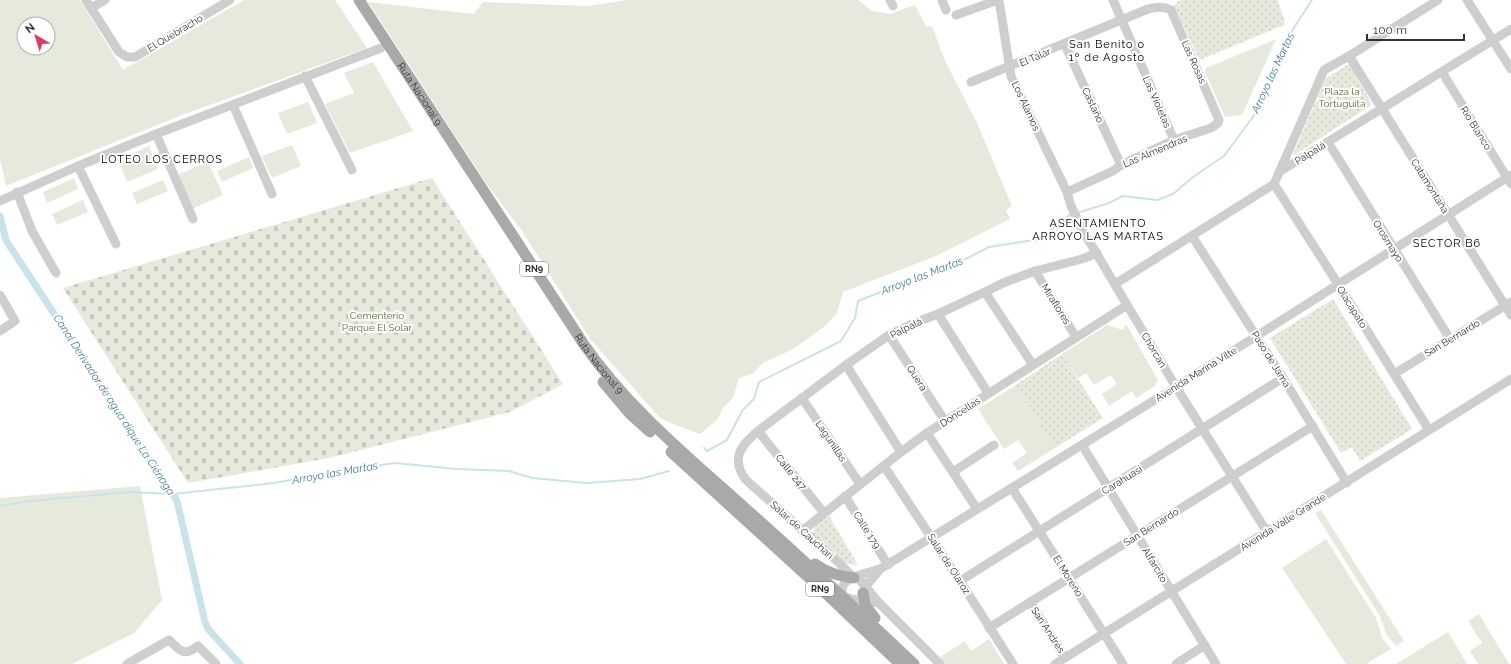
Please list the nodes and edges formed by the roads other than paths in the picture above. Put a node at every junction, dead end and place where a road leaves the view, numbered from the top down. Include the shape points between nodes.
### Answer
1 (105, 0) edge
2 (230, 0) edge
3 (350, 0) edge
4 (359, 0) edge
5 (942, 0) edge
6 (998, 0) edge
7 (1113, 0) edge
8 (1438, 0) edge
9 (1467, 0) edge
10 (218, 3) edge
11 (88, 4) edge
12 (1166, 7) joint
13 (946, 10) dead end
14 (956, 15) dead end
15 (1121, 20) junction
16 (1511, 29) edge
17 (1493, 40) junction
18 (1065, 45) junction
19 (381, 48) junction
20 (1350, 56) junction
21 (1010, 67) junction
22 (1511, 69) edge
23 (1442, 72) junction
24 (305, 76) junction
25 (971, 82) dead end
26 (232, 105) junction
27 (1382, 109) junction
28 (1219, 120) joint
29 (156, 134) junction
30 (1174, 140) junction
31 (1328, 142) junction
32 (1120, 164) junction
33 (78, 166) junction
34 (352, 170) dead end
35 (1279, 172) junction
36 (1510, 179) edge
37 (1274, 184) junction
38 (17, 192) junction
39 (1067, 192) junction
40 (272, 194) dead end
41 (2, 200) edge
42 (1071, 206) joint
43 (1449, 215) junction
44 (193, 219) dead end
45 (1192, 236) junction
46 (116, 244) dead end
47 (1393, 249) junction
48 (1097, 253) junction
49 (1035, 271) junction
50 (56, 273) dead end
51 (1115, 284) junction
52 (1338, 284) junction
53 (985, 292) junction
54 (0, 295) edge
55 (1508, 304) edge
56 (1127, 305) junction
57 (938, 314) junction
58 (1511, 315) edge
59 (0, 331) edge
60 (889, 335) junction
61 (1256, 336) junction
62 (1076, 337) junction
63 (1450, 339) junction
64 (846, 365) junction
65 (1033, 365) junction
66 (1394, 374) junction
67 (1283, 378) junction
68 (1511, 379) edge
69 (1176, 387) junction
70 (988, 393) junction
71 (802, 398) junction
72 (945, 421) junction
73 (1313, 426) junction
74 (1203, 429) junction
75 (1429, 430) junction
76 (758, 431) junction
77 (927, 433) junction
78 (994, 444) dead end
79 (1082, 445) junction
80 (741, 450) joint
81 (901, 452) junction
82 (884, 466) junction
83 (953, 472) junction
84 (1232, 476) junction
85 (1347, 483) junction
86 (860, 484) junction
87 (1012, 488) junction
88 (1109, 488) junction
89 (845, 496) junction
90 (977, 509) junction
91 (824, 513) junction
92 (802, 531) junction
93 (1040, 532) junction
94 (1267, 532) junction
95 (1137, 535) junction
96 (931, 538) junction
97 (768, 541) junction
98 (787, 545) junction
99 (884, 567) junction
100 (854, 578) junction
101 (1069, 578) junction
102 (960, 581) junction
103 (1172, 592) junction
104 (862, 595) junction
105 (843, 596) junction
106 (1030, 602) junction
107 (879, 603) junction
108 (849, 616) junction
109 (989, 628) junction
110 (1104, 634) junction
111 (1205, 646) junction
112 (1065, 658) junction
113 (127, 664) edge
114 (216, 664) edge
115 (900, 664) edge
116 (914, 664) edge
117 (917, 664) edge
118 (940, 664) edge
119 (1013, 664) edge
120 (1055, 664) edge
121 (1123, 664) edge
122 (1176, 664) edge
123 (1216, 664) edge

1 - 11 street
2 - 10 street, El Quebracho
3 - 19 main road, Ruta Nacional 9 / RN9
4 - 98 main road, Ruta Nacional 9 / RN9 via 606,375 664,436
5 - 13 street
6 - 14 street
6 - 21 street, Los Alamos
7 - 15 street, Las Violetas
8 - 20 street
9 - 17 street
10 - 11 street, El Quebracho via 135,57 127,57 120,52
12 - 15 street, El Talar via 1148,10
12 - 28 street, Las Rosas via 1171,10
15 - 18 street, El Talar
15 - 30 street, Las Violetas
16 - 17 street, Palpalá
17 - 22 street
17 - 23 street, Palpalá
18 - 21 street, El Talar
18 - 32 street, Castaño
19 - 24 street
19 - 97 main road, Ruta Nacional 9 / RN9 via 597,375 630,414
20 - 27 street, Catamontaña
20 - 35 street via 1324,70
21 - 25 street, El Talar
21 - 39 street, Los Alamos
23 - 27 street, Palpalá
23 - 36 street, Río Blanco
24 - 26 street
24 - 34 street
26 - 29 street
26 - 40 street
27 - 31 street, Palpalá
27 - 43 street, Catamontaña
28 - 30 street, Las Almendras via 1211,128
29 - 33 street
29 - 44 street
30 - 32 street, Las Almendras
31 - 35 street, Palpalá
31 - 47 street, Orosmayo
32 - 39 street, Las Almendras via 1113,171
33 - 38 street
33 - 46 street
35 - 37 street
36 - 43 street, Avenida Marina Vilte
37 - 45 street
37 - 52 street, Olacapato
38 - 41 street
38 - 50 street via 32,231
39 - 42 street, Los Alamos
42 - 48 street, Chorcan
43 - 47 street, Avenida Marina Vilte
43 - 55 street, Catamontaña
45 - 51 street
45 - 61 street, Paso de Jama
47 - 52 street, Avenida Marina Vilte
47 - 63 street, Orosmayo
48 - 49 street, Palpalá
48 - 51 street, Chorcan
49 - 53 street, Palpalá via 1003,282
49 - 62 street, Miraflores
51 - 56 street, Chorcan
52 - 61 street, Avenida Marina Vilte
52 - 66 street, Olacapato
53 - 57 street, Palpalá
53 - 65 street
54 - 59 street via 15,321
55 - 58 street, Catamontaña
55 - 63 street, San Bernardo
56 - 62 street, Doncellas
56 - 69 street, Chorcan
57 - 60 street, Palpalá
57 - 70 street
60 - 64 street, Palpalá
60 - 72 street, Quera
61 - 67 street, Paso de Jama
61 - 69 street, Avenida Marina Vilte
62 - 65 street, Doncellas
63 - 66 street, San Bernardo
64 - 71 street, Palpalá
64 - 81 street
65 - 70 street, Doncellas
66 - 75 street, Olacapato
67 - 73 street, Paso de Jama
67 - 74 street, Carahuasi
68 - 75 street, Avenida Valle Grande
69 - 74 street, Chorcan
69 - 79 street, Avenida Marina Vilte
70 - 72 street, Doncellas
71 - 76 street, Palpalá
71 - 86 street, Lagunillas
72 - 77 street, Doncellas
73 - 84 street, San Bernardo
73 - 85 street, Paso de Jama
74 - 84 street, Chorcan
74 - 88 street, Carahuasi
75 - 85 street, Avenida Valle Grande
76 - 80 street, Palpalá
76 - 91 street, Calle 247
77 - 81 street, Doncellas
77 - 83 street
78 - 83 street
79 - 87 street, Avenida Marina Vilte
79 - 88 street, Alfarcito
80 - 92 street, Salar de Cauchari via 738,467 746,480
81 - 82 street, Doncellas
82 - 86 street, Doncellas
82 - 96 street, Salar de Olaroz
83 - 90 street
84 - 94 street, Chorcan
84 - 95 street, San Bernardo
85 - 94 street, Avenida Valle Grande
86 - 89 street, Doncellas
87 - 90 street, Avenida Marina Vilte
87 - 93 street, El Moreno
88 - 93 street, Carahuasi
88 - 95 street, Alfarcito
89 - 91 street, Doncellas
89 - 99 street, Calle 179
90 - 96 street, Avenida Marina Vilte
91 - 92 street, Doncellas
92 - 100 street, Salar de Cauchari
93 - 101 street, El Moreno
93 - 102 street, Carahuasi
94 - 103 street, Avenida Valle Grande
95 - 101 street, San Bernardo
95 - 103 street, Alfarcito
96 - 99 street, Avenida Marina Vilte
96 - 102 street, Salar de Olaroz
97 - 105 main road via 779,547 827,588
97 - 108 main road, Ruta Nacional 9 / RN9
98 - 100 main road via 830,573
98 - 105 main road, Ruta Nacional 9 / RN9
99 - 100 street, Avenida Marina Vilte
99 - 104 street, Avenida Marina Vilte
100 - 104 street, Salar de Cauchari via 859,579
100 - 105 street via 844,584
101 - 106 street, San Bernardo
101 - 110 street, El Moreno
102 - 109 street, Salar de Olaroz
103 - 110 street, Avenida Valle Grande
103 - 111 street, Alfarcito
104 - 105 street via 849,599
104 - 107 street
104 - 107 street, Salar de Cauchari
104 - 117 main road via 864,605 870,613
105 - 108 main road
105 - 116 main road, Ruta Nacional 9 / RN9
106 - 109 street, San Bernardo
106 - 112 street, San Andrés
107 - 118 street, Salar de Cauchari
108 - 115 main road, Ruta Nacional 9 / RN9
109 - 119 street, Salar de Olaroz
110 - 112 street, Avenida Valle Grande
110 - 121 street, El Moreno
111 - 122 street
111 - 123 street, Alfarcito
112 - 120 street, Avenida Valle Grande
113 - 114 street via 169,640 183,652 189,652 198,646

